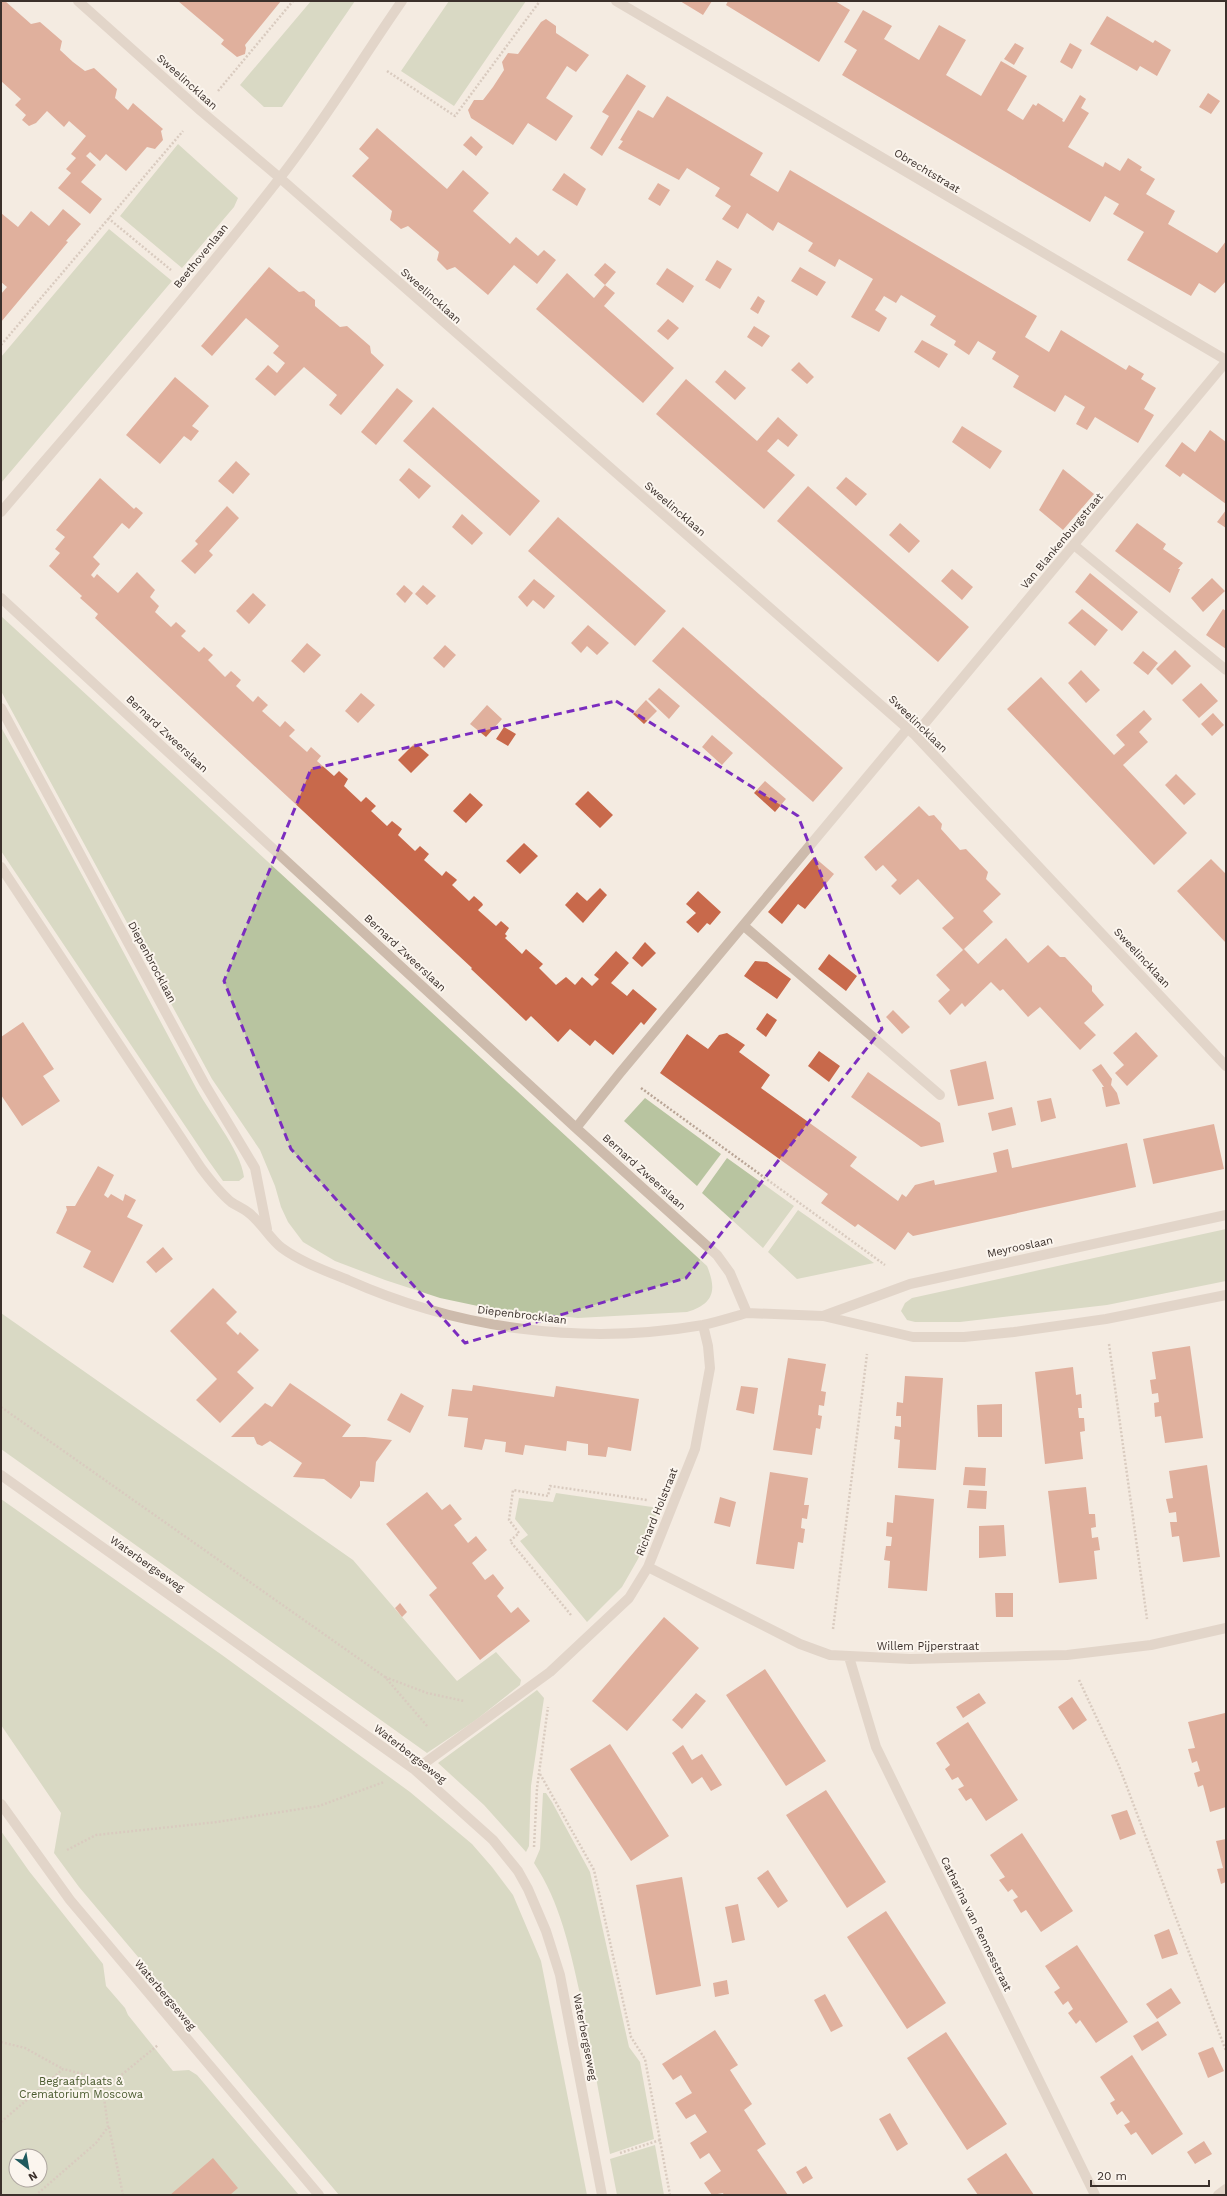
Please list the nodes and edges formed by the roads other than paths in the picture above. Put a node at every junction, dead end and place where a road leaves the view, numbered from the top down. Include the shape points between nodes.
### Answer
1 (78, 1) edge
2 (402, 1) edge
3 (616, 1) edge
4 (280, 178) junction
5 (1226, 361) edge
6 (1, 512) edge
7 (1074, 545) junction
8 (1, 598) edge
9 (1226, 670) edge
10 (1, 708) edge
11 (911, 732) junction
12 (1, 867) edge
13 (744, 926) junction
14 (1226, 1066) edge
15 (940, 1095) dead end
16 (576, 1128) junction
17 (1226, 1215) edge
18 (268, 1230) junction
19 (1226, 1295) edge
20 (746, 1313) junction
21 (823, 1316) junction
22 (703, 1325) junction
23 (1, 1475) edge
24 (648, 1567) junction
25 (1226, 1628) edge
26 (849, 1657) junction
27 (415, 1770) junction
28 (1, 1804) edge
29 (1226, 2189) edge
30 (319, 2195) edge
31 (602, 2195) edge
32 (1095, 2195) edge
33 (1218, 2195) edge

1 - 4 street, Sweelincklaan
2 - 4 street, Beethovenlaan via 310,138
3 - 5 street, Obrechtstraat
4 - 6 street, Beethovenlaan via 192,287
4 - 11 street, Sweelincklaan
5 - 7 street, Van Blankenburgstraat
7 - 9 street
7 - 11 street, Van Blankenburgstraat
8 - 16 street, Bernard Zweerslaan
10 - 18 street, Diepenbrocklaan via 204,1083 255,1168
11 - 13 street, Van Blankenburgstraat
11 - 14 street, Sweelincklaan
12 - 18 street, Diepenbrocklaan via 201,1168 231,1202 250,1213
13 - 15 street
13 - 16 street, Van Blankenburgstraat
16 - 20 street, Bernard Zweerslaan via 717,1255 730,1273
17 - 21 street, Meyrooslaan via 910,1284
18 - 22 street, Diepenbrocklaan via 282,1248 380,1294 436,1312 490,1325 595,1334
19 - 21 street, Meyrooslaan via 1106,1319 964,1337 913,1337
20 - 21 street, Meyrooslaan
20 - 22 street, Diepenbrocklaan
22 - 24 street, Richard Holstraat via 710,1368 695,1449
23 - 27 street, Waterbergseweg
24 - 26 street, Willem Pijperstraat via 800,1644 830,1655
24 - 27 street, Richard Holstraat via 629,1598 550,1672
25 - 26 street, Willem Pijperstraat via 1151,1645 1066,1655 910,1659
26 - 32 street, Catharina van Rennesstraat via 876,1747
27 - 31 street, Waterbergseweg via 493,1840 518,1871 528,1889 546,1931 560,1975
28 - 30 street, Waterbergseweg via 41,1862 177,2029
29 - 33 street

